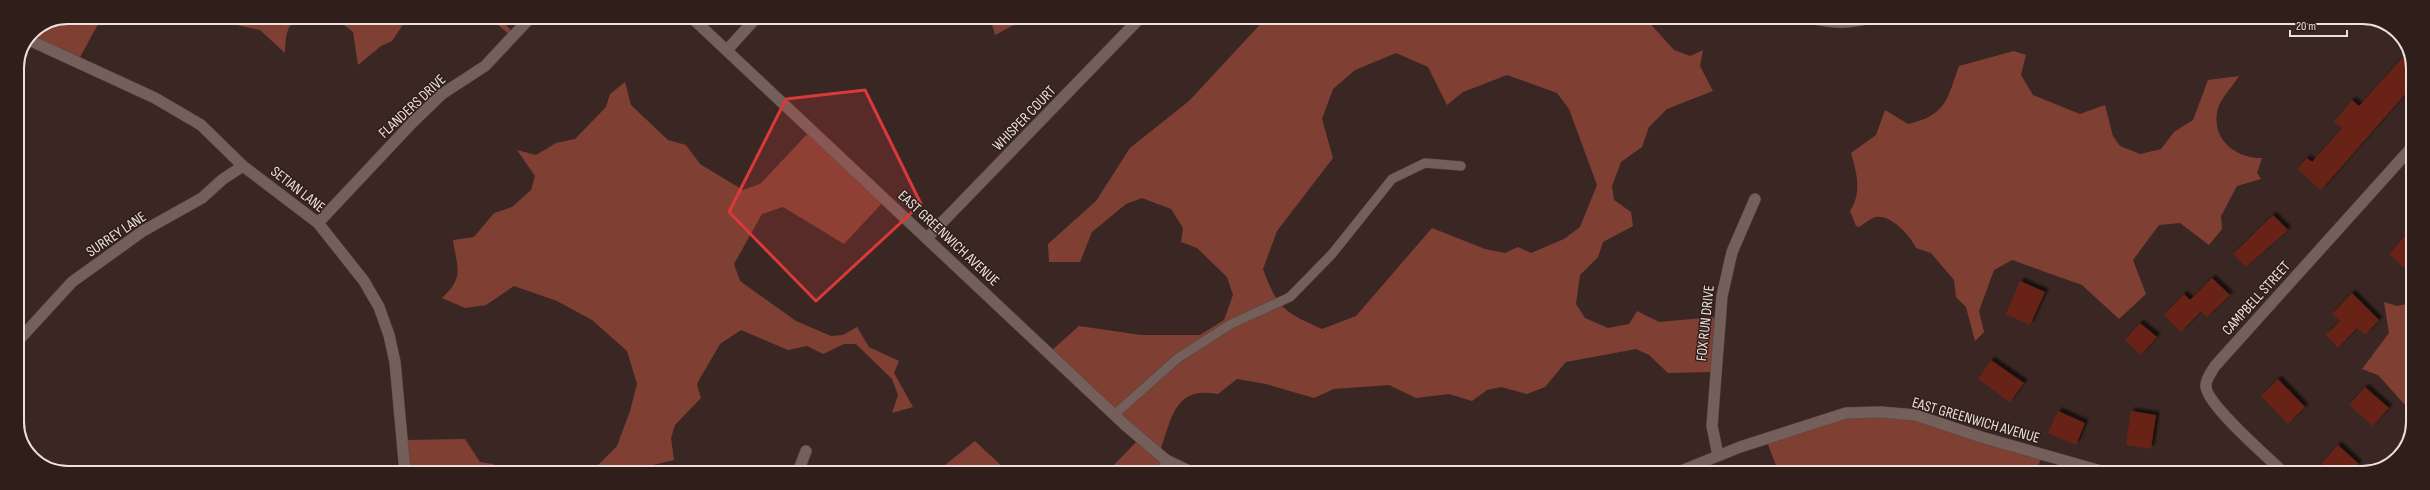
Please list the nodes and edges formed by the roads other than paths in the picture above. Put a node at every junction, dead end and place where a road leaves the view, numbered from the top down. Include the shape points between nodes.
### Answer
1 (524, 24) edge
2 (699, 24) edge
3 (751, 24) edge
4 (1134, 24) edge
5 (33, 42) edge
6 (728, 50) junction
7 (2406, 154) edge
8 (243, 166) junction
9 (1461, 166) dead end
10 (1755, 198) dead end
11 (318, 223) junction
12 (927, 238) junction
13 (24, 334) edge
14 (1114, 414) junction
15 (806, 451) dead end
16 (1718, 455) junction
17 (1166, 460) junction
18 (404, 466) edge
19 (800, 466) edge
20 (1166, 466) edge
21 (1180, 466) edge
22 (1692, 466) edge
23 (2083, 466) edge
24 (2277, 466) edge

1 - 11 street, FLANDERS DRIVE via 485,66 462,79 437,99
2 - 6 street, EAST GREENWICH AVENUE
3 - 6 street
4 - 12 street, WHISPER COURT
5 - 8 street, SETIAN LANE via 155,98 202,125
6 - 12 street, EAST GREENWICH AVENUE
7 - 24 street, CAMPBELL STREET via 2215,366 2206,384 2207,393 2228,420
8 - 11 street, SETIAN LANE
8 - 13 street, SURREY LANE via 223,179 202,198 144,231 72,282
9 - 14 lane via 1425,163 1392,179 1332,254 1290,297 1230,324 1178,358
10 - 16 street, FOX RUN DRIVE via 1732,252 1722,296 1712,426
11 - 18 street, SETIAN LANE via 364,281 379,307 389,335 395,362
12 - 14 street, EAST GREENWICH AVENUE
14 - 17 street, EAST GREENWICH AVENUE
15 - 19 street
16 - 22 street, EAST GREENWICH AVENUE
16 - 23 street, EAST GREENWICH AVENUE via 1846,414 1881,412 1915,416
17 - 20 street
17 - 21 street, EAST GREENWICH AVENUE

